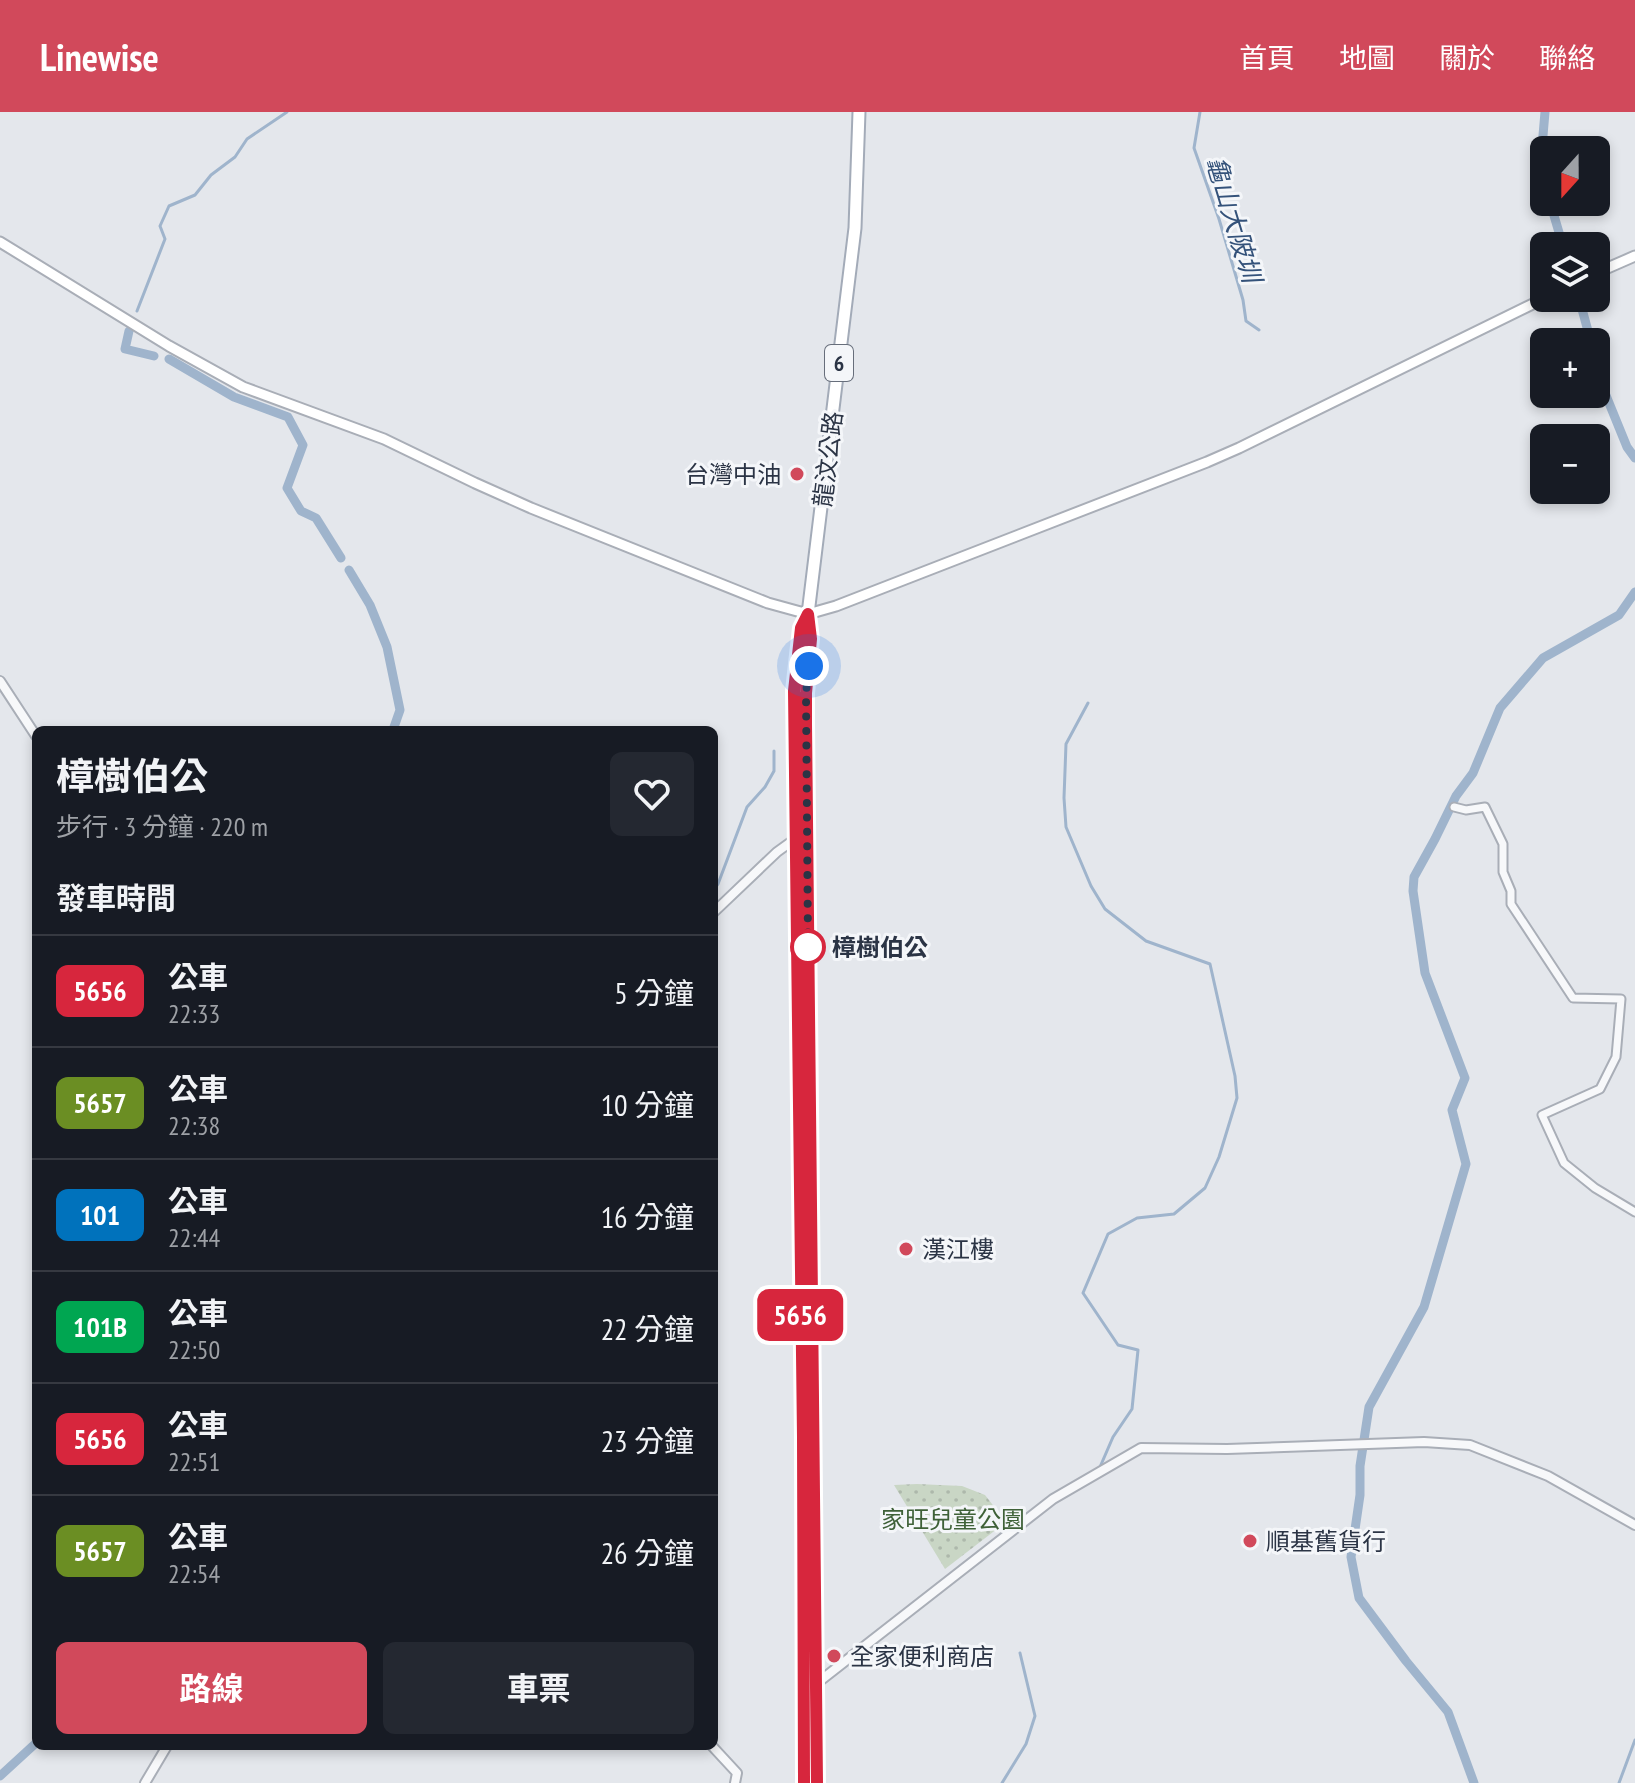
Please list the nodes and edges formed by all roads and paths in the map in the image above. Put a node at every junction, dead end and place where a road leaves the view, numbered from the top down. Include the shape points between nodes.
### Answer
1 (859, 112) edge
2 (0, 242) edge
3 (1635, 256) edge
4 (1610, 267) edge
5 (1530, 305) edge
6 (808, 614) junction
7 (0, 681) edge
8 (32, 730) edge
9 (1454, 807) dead end
10 (801, 838) junction
11 (718, 908) edge
12 (1635, 1212) edge
13 (1635, 1525) edge
14 (810, 1687) junction
15 (165, 1750) edge
16 (716, 1750) edge
17 (145, 1783) edge
18 (735, 1783) edge
19 (804, 1783) edge
20 (817, 1783) edge

1 - 6 main road, 龍汶公路 / 6 via 855,228
2 - 6 main road via 243,387 384,439 531,508 768,603
3 - 4 main road
5 - 6 main road via 1228,453
6 - 10 main road, 龍汶公路 / 6 via 801,628 794,691
7 - 8 street
9 - 12 street via 1485,807 1503,844 1511,904 1573,998 1621,999 1616,1057 1600,1089 1542,1115 1564,1163
10 - 11 street via 777,852
10 - 14 main road, 龍汶公路 / 6 via 798,995
13 - 14 street via 1548,1476 1470,1445 1141,1448 1053,1499
14 - 19 main road, 龍汶公路 / 6
14 - 20 main road, 龍汶公路 / 6
15 - 17 street
16 - 18 street via 737,1773

